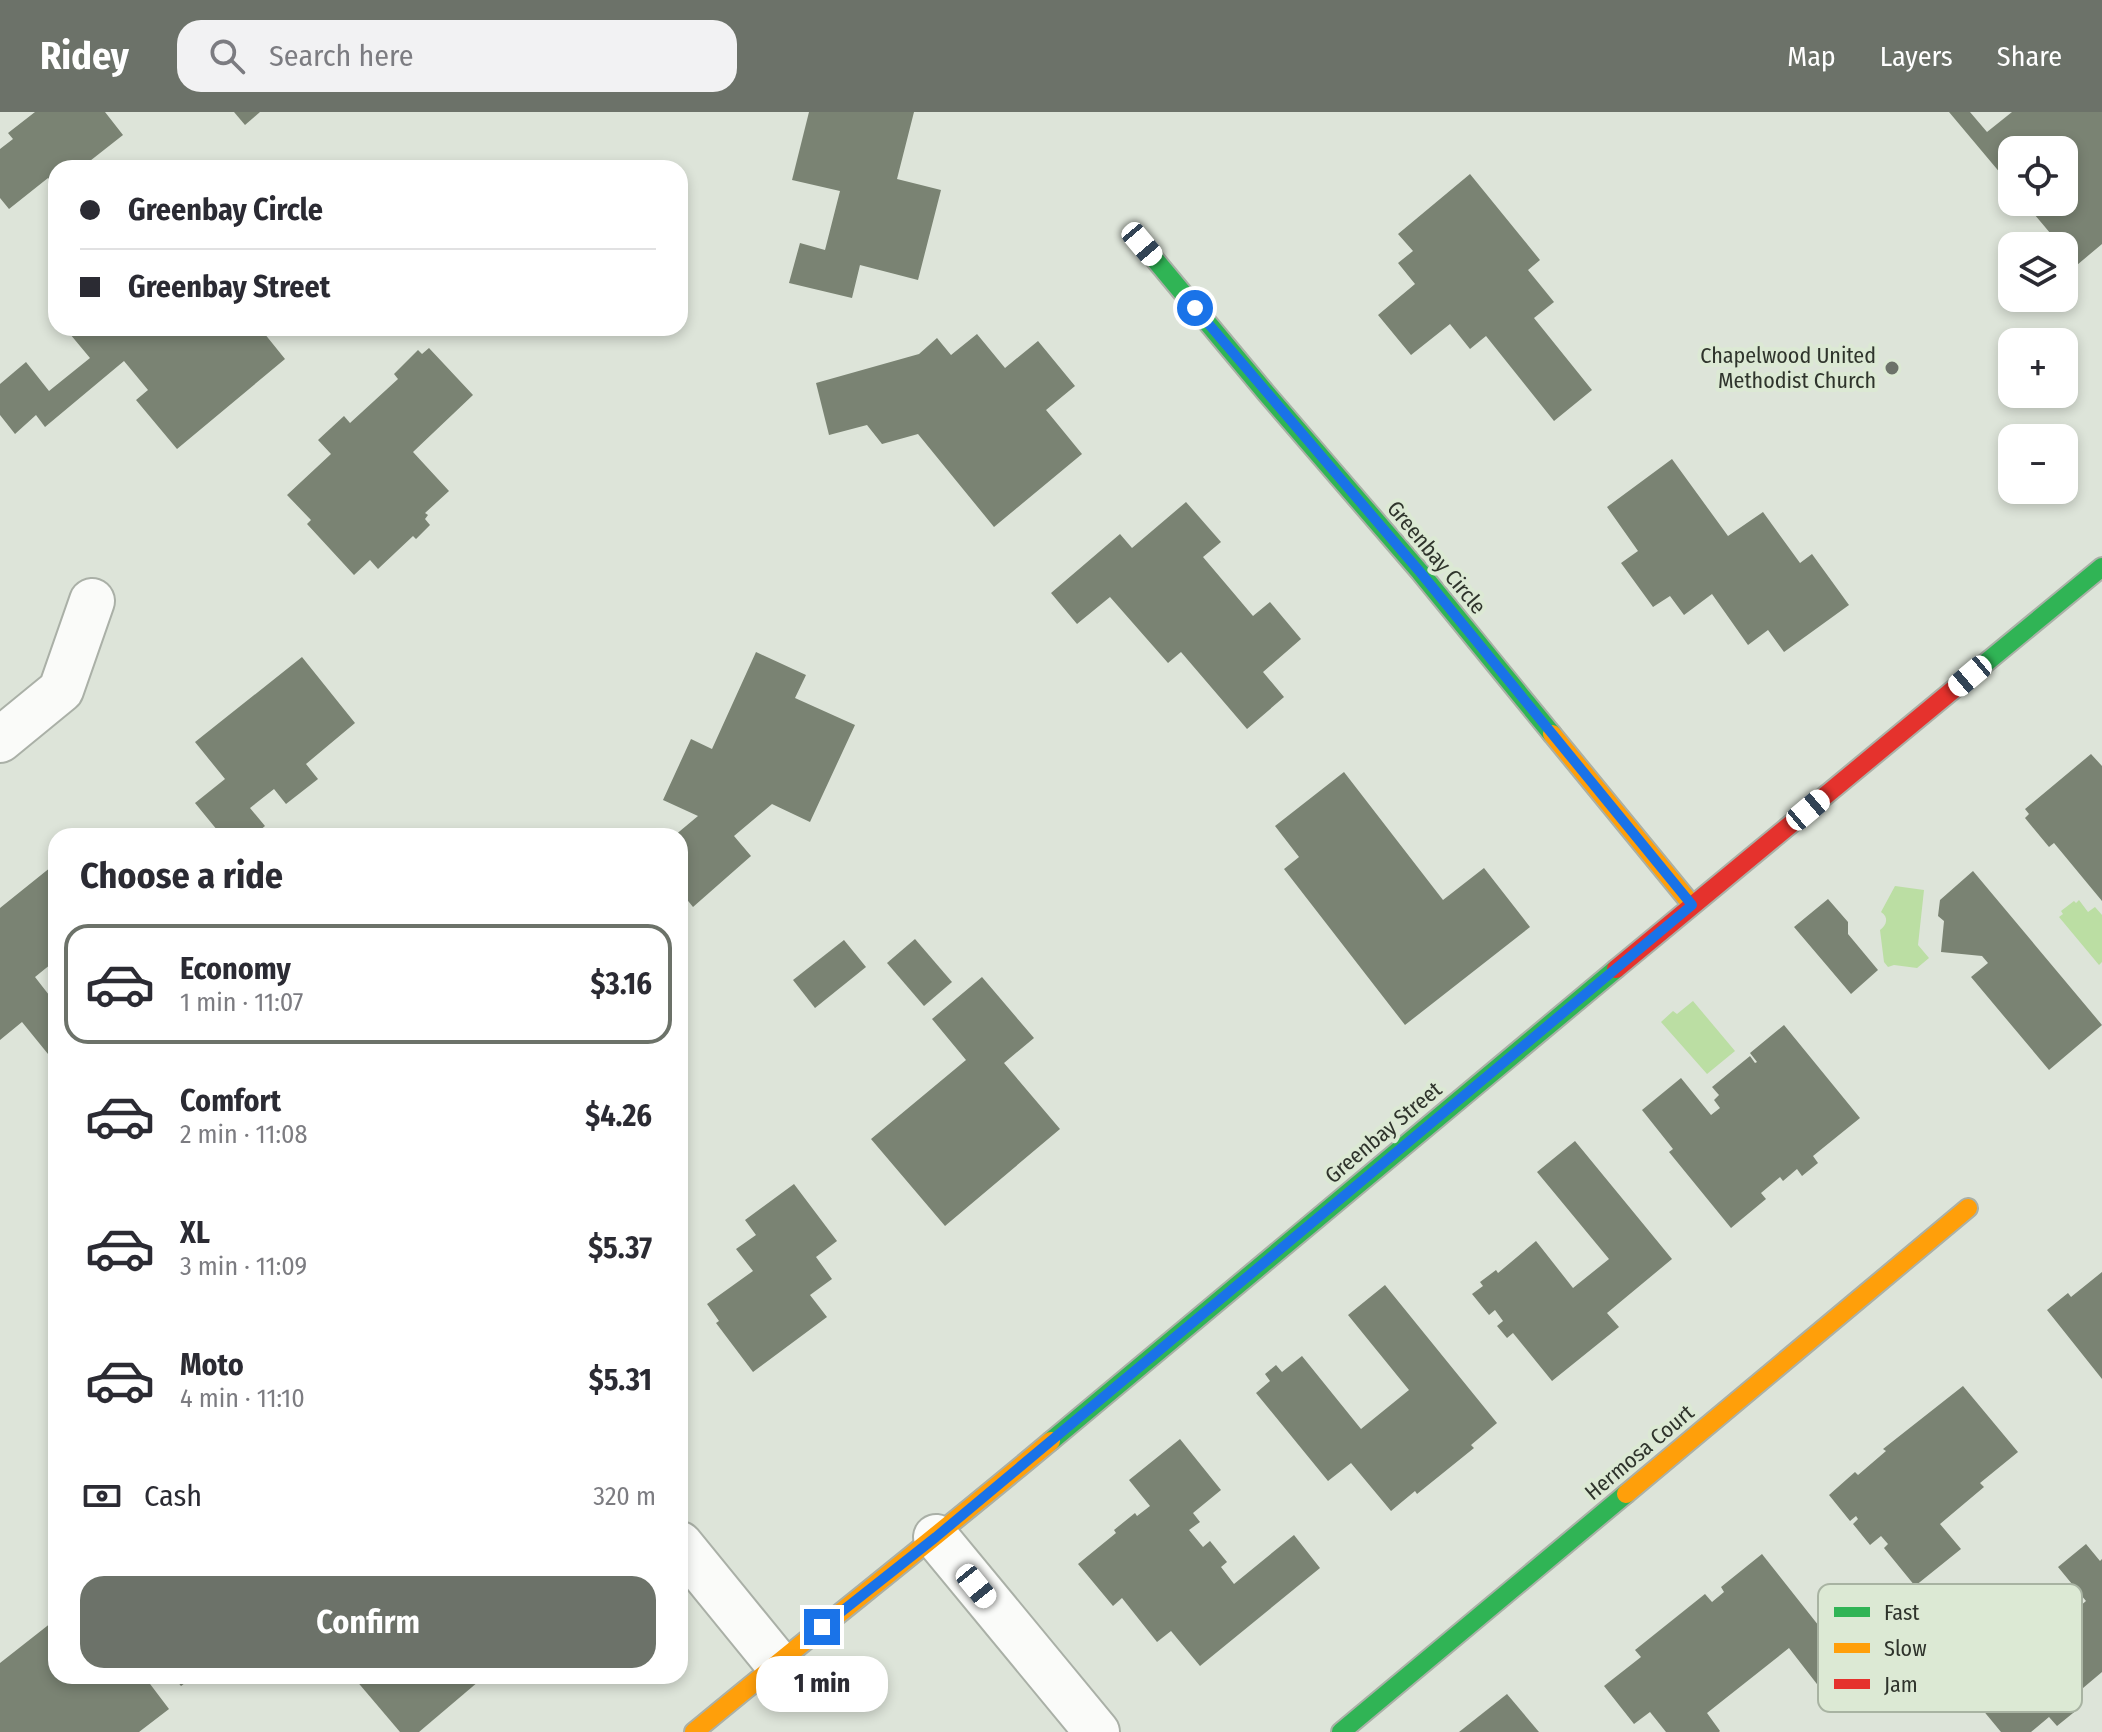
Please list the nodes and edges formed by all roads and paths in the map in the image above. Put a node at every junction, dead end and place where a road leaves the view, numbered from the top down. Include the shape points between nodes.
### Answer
1 (1142, 244) dead end
2 (2102, 567) edge
3 (92, 601) dead end
4 (0, 740) edge
5 (1692, 905) junction
6 (1968, 1208) dead end
7 (936, 1537) junction
8 (688, 1554) edge
9 (777, 1663) junction
10 (694, 1732) edge
11 (1097, 1732) edge
12 (1341, 1732) edge

1 - 5 street, Greenbay Circle
2 - 5 street, Greenbay Street
3 - 4 street via 61,690
5 - 7 street, Greenbay Street
6 - 12 street, Hermosa Court
7 - 9 street, Greenbay Street
7 - 11 street
8 - 9 street
9 - 10 street, Greenbay Street

